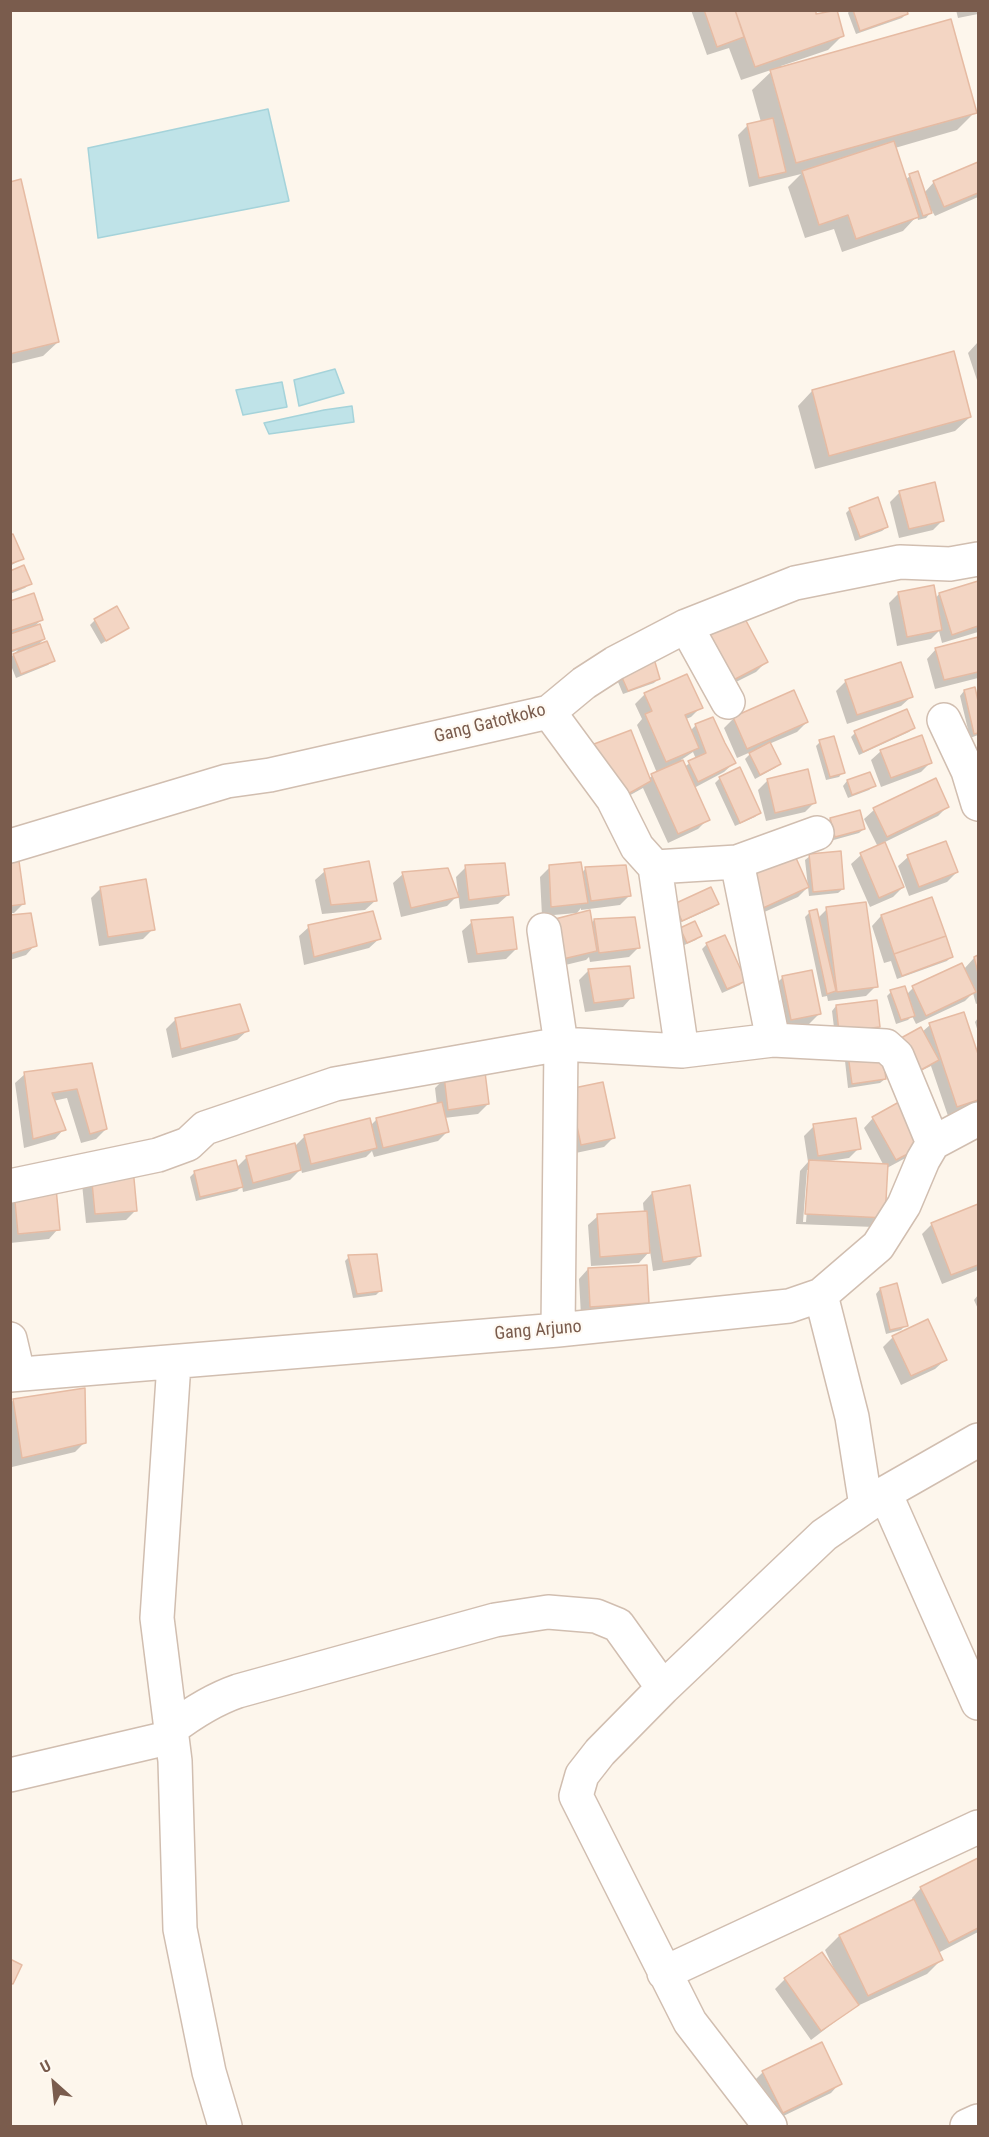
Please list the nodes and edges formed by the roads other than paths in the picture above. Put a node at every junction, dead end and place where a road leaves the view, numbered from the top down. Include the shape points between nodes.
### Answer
1 (978, 559) edge
2 (686, 626) junction
3 (728, 702) dead end
4 (549, 712) junction
5 (944, 720) dead end
6 (978, 804) edge
7 (817, 833) dead end
8 (12, 841) edge
9 (737, 862) junction
10 (655, 867) junction
11 (544, 930) dead end
12 (773, 1040) junction
13 (561, 1044) junction
14 (682, 1051) junction
15 (978, 1119) edge
16 (933, 1143) junction
17 (10, 1186) edge
18 (821, 1295) junction
19 (558, 1330) junction
20 (10, 1339) edge
21 (174, 1363) junction
22 (14, 1374) edge
23 (978, 1440) edge
24 (875, 1500) junction
25 (663, 1688) junction
26 (978, 1703) edge
27 (172, 1733) junction
28 (10, 1775) edge
29 (978, 1827) edge
30 (664, 1973) junction
31 (978, 2121) edge
32 (225, 2127) edge
33 (770, 2127) edge
34 (967, 2127) edge

1 - 2 street, Gang Gatotkoko via 950,564 900,562 795,583
2 - 3 street
2 - 4 street, Gang Gatotkoko via 615,663
4 - 8 street, Gang Gatotkoko via 270,775 227,781
4 - 10 street via 612,799 637,847
5 - 6 street via 968,771
7 - 9 street
9 - 10 street
9 - 12 street
10 - 14 street
11 - 13 street
12 - 14 street
12 - 16 street via 886,1046 897,1056
13 - 14 street
13 - 17 street via 335,1084 205,1128 188,1144 158,1155
13 - 19 street
15 - 16 street
16 - 18 street, Gang Arjuno via 904,1205 878,1246
18 - 19 street, Gang Arjuno via 789,1306
18 - 24 street
19 - 21 street, Gang Arjuno
20 - 22 street
21 - 22 street, Gang Arjuno
21 - 27 street via 158,1618
23 - 24 street
24 - 25 street via 824,1535
24 - 26 street
25 - 27 street via 618,1625 596,1616 548,1612 495,1620 238,1691 190,1714
25 - 30 street via 600,1752 582,1775 576,1796
27 - 28 street
27 - 32 street via 180,1929 209,2072
29 - 30 street
30 - 33 street via 690,2022
31 - 34 street

